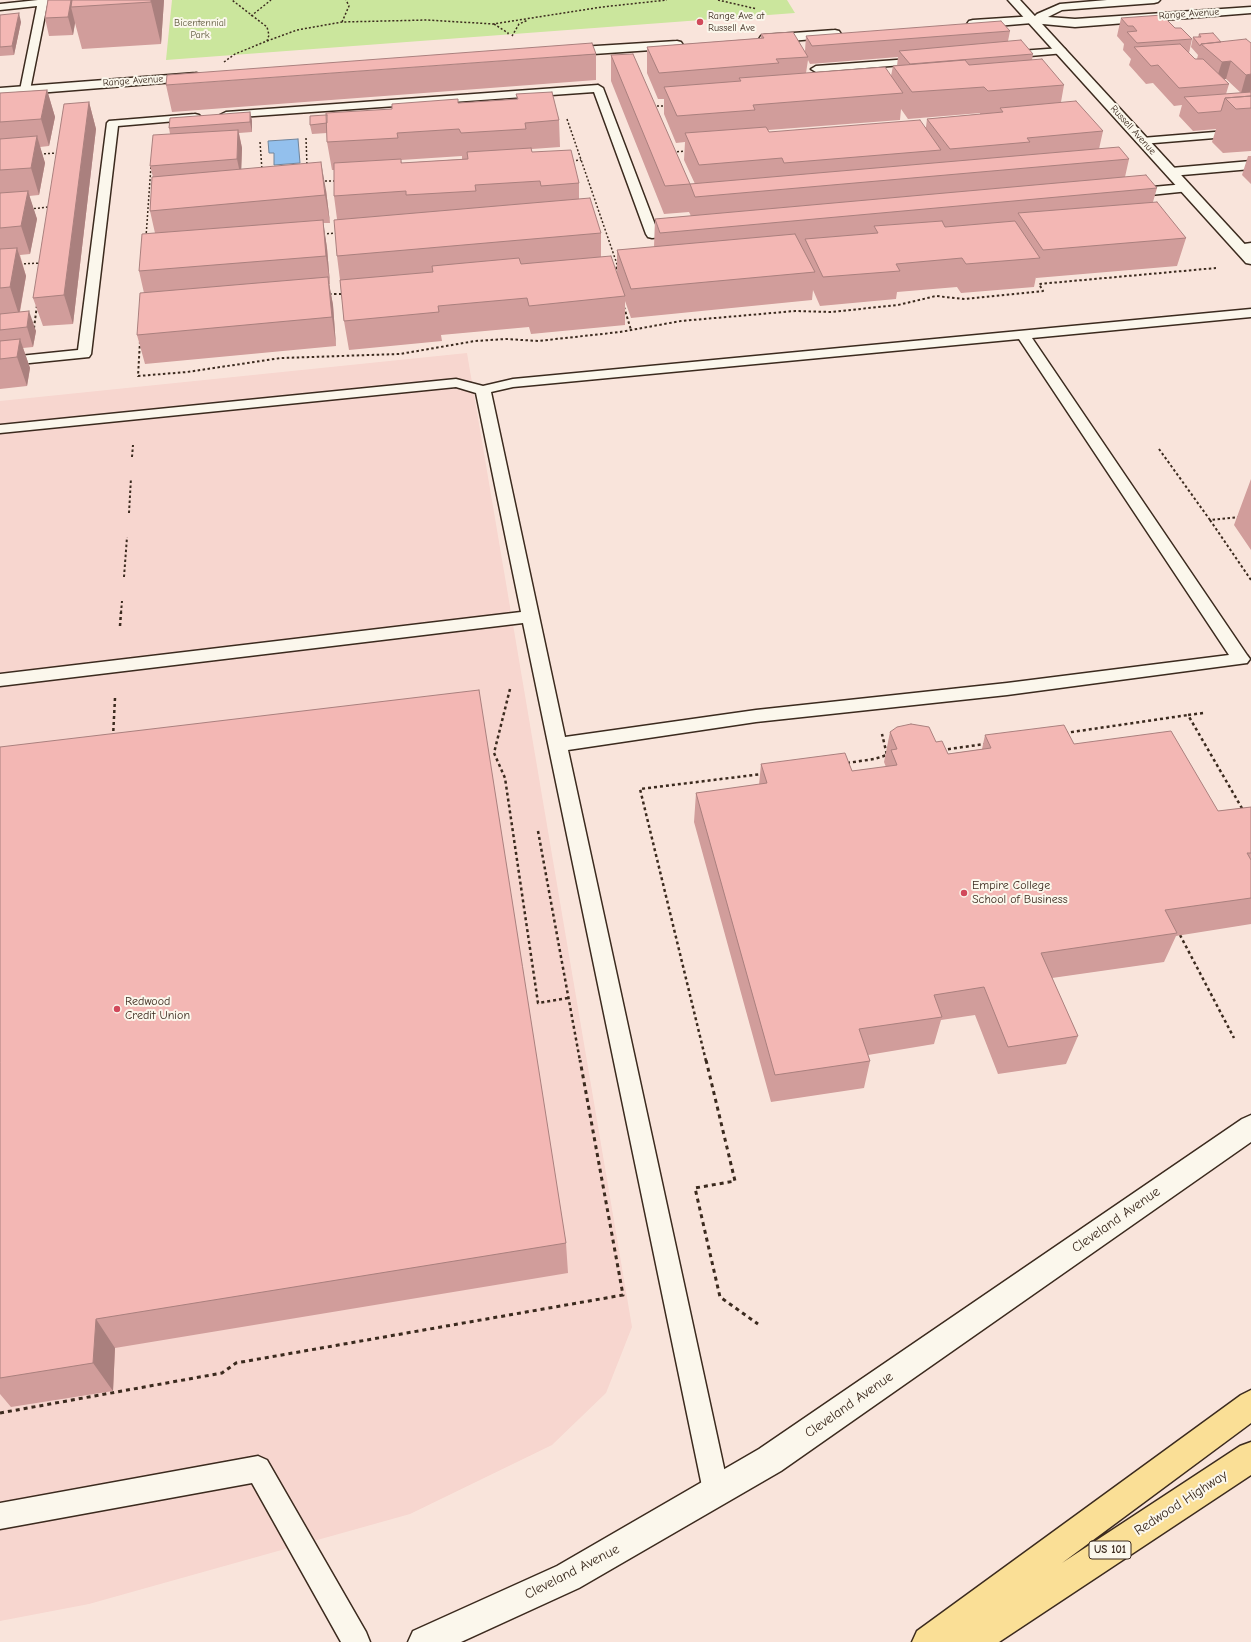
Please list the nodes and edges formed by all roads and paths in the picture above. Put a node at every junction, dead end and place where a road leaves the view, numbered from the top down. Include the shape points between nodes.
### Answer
1 (232, 0) edge
2 (271, 0) edge
3 (346, 0) edge
4 (667, 0) edge
5 (1014, 0) edge
6 (1154, 0) edge
7 (42, 2) edge
8 (0, 7) edge
9 (1251, 10) edge
10 (250, 16) junction
11 (531, 18) junction
12 (1032, 19) junction
13 (342, 22) junction
14 (493, 24) junction
15 (964, 24) edge
16 (847, 33) edge
17 (508, 36) dead end
18 (512, 36) dead end
19 (756, 40) edge
20 (267, 41) junction
21 (688, 44) edge
22 (1060, 51) junction
23 (552, 53) edge
24 (997, 55) edge
25 (934, 60) edge
26 (816, 69) edge
27 (206, 76) joint
28 (26, 90) junction
29 (0, 92) edge
30 (649, 106) edge
31 (671, 106) edge
32 (567, 119) dead end
33 (305, 131) dead end
34 (1251, 132) edge
35 (1142, 141) junction
36 (260, 142) dead end
37 (691, 151) edge
38 (668, 152) edge
39 (61, 153) edge
40 (38, 154) edge
41 (151, 159) edge
42 (581, 160) junction
43 (566, 162) edge
44 (1251, 165) edge
45 (300, 167) edge
46 (269, 169) edge
47 (1170, 172) junction
48 (320, 181) edge
49 (342, 181) edge
50 (1185, 188) junction
51 (1120, 194) edge
52 (149, 195) junction
53 (156, 195) edge
54 (53, 207) edge
55 (27, 209) edge
56 (692, 230) edge
57 (344, 233) edge
58 (320, 234) edge
59 (146, 239) edge
60 (1246, 248) edge
61 (1251, 260) edge
62 (44, 263) edge
63 (15, 265) edge
64 (618, 266) junction
65 (610, 268) edge
66 (1221, 268) dead end
67 (614, 275) edge
68 (323, 293) edge
69 (346, 294) edge
70 (38, 300) edge
71 (622, 303) edge
72 (1251, 313) edge
73 (33, 330) edge
74 (631, 330) junction
75 (1023, 336) junction
76 (140, 340) edge
77 (0, 362) edge
78 (483, 390) junction
79 (0, 429) edge
80 (1159, 449) dead end
81 (131, 478) dead end
82 (129, 513) dead end
83 (1244, 516) dead end
84 (1210, 520) junction
85 (127, 537) dead end
86 (124, 577) dead end
87 (1251, 580) edge
88 (122, 601) dead end
89 (530, 617) junction
90 (120, 626) dead end
91 (0, 680) edge
92 (512, 690) dead end
93 (116, 691) dead end
94 (1203, 713) dead end
95 (1188, 715) junction
96 (880, 727) dead end
97 (1064, 733) edge
98 (112, 743) edge
99 (986, 744) dead end
100 (557, 745) junction
101 (939, 750) edge
102 (843, 763) edge
103 (765, 773) edge
104 (1243, 811) edge
105 (537, 829) dead end
106 (1180, 935) edge
107 (568, 998) junction
108 (1234, 1038) dead end
109 (1251, 1127) edge
110 (758, 1324) dead end
111 (1251, 1405) edge
112 (0, 1413) edge
113 (1251, 1457) edge
114 (716, 1491) junction
115 (0, 1516) edge
116 (356, 1642) edge
117 (424, 1642) edge
118 (928, 1642) edge
119 (970, 1642) edge

1 - 10 path
2 - 10 path
3 - 13 path via 349,6
4 - 11 path
5 - 12 street, Russell Avenue
6 - 12 street, Range Avenue via 1060,7
7 - 8 lane
7 - 28 lane
9 - 12 street, Range Avenue via 1075,23
10 - 20 path via 267,27 270,35
11 - 14 path
11 - 18 path via 519,24
12 - 15 street, Range Avenue
12 - 22 street, Russell Avenue
13 - 14 path via 427,20
13 - 20 path via 296,30
14 - 17 path via 508,33
16 - 19 street
20 - 27 path via 235,54
21 - 23 street
22 - 24 lane
22 - 35 street, Russell Avenue
25 - 26 lane
27 - 28 street, Range Avenue
28 - 29 street, Range Avenue
30 - 31 path
32 - 42 path
33 - 45 path via 308,166
34 - 35 lane
35 - 47 street, Russell Avenue
36 - 46 path via 262,170
37 - 38 path
39 - 40 path
41 - 52 path
42 - 43 path
42 - 64 path
44 - 47 lane
47 - 50 street, Russell Avenue
48 - 49 path
50 - 51 lane
50 - 60 street, Russell Avenue
52 - 53 path
52 - 59 path
54 - 55 path
56 - 77 lane via 652,234 598,88 113,123 84,354
57 - 58 path
60 - 61 street, Russell Avenue
62 - 63 path
64 - 65 path
64 - 67 path
66 - 74 path via 1039,284 1043,291 965,299 936,296 898,305 838,312 795,311 696,319
68 - 69 path
70 - 73 path
71 - 74 path
72 - 75 lane
74 - 76 path via 538,341 475,342 400,354 281,358 187,372 138,376
75 - 78 lane via 512,383
75 - 100 lane via 1241,659 1007,689 756,716
78 - 79 lane via 456,383
78 - 89 lane
80 - 84 path
81 - 82 path
83 - 84 path
84 - 87 path
85 - 86 path
88 - 90 path
89 - 91 lane
89 - 100 lane
92 - 107 path via 511,683 494,753 504,778 538,1003
93 - 98 path
94 - 95 path
95 - 97 path
95 - 104 path
96 - 102 path via 887,755
99 - 101 path
100 - 114 lane
103 - 110 path via 640,789 735,1181 695,1188 720,1297
105 - 107 path
106 - 108 path
107 - 112 path via 623,1295 236,1363 222,1373
109 - 114 street, Cleveland Avenue via 770,1460
111 - 118 highway
113 - 119 highway, Redwood Highway / US 101
114 - 117 street, Cleveland Avenue via 568,1577
115 - 116 lane via 258,1468

